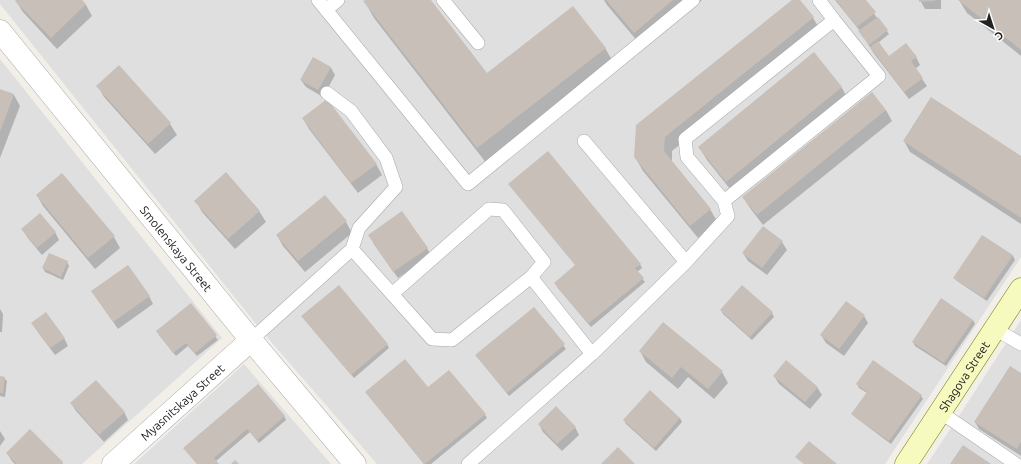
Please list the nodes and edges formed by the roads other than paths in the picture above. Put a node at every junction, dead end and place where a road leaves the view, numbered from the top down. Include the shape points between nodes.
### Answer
1 (338, 0) edge
2 (443, 0) edge
3 (693, 0) edge
4 (819, 0) edge
5 (322, 5) edge
6 (834, 20) junction
7 (0, 31) edge
8 (478, 43) dead end
9 (327, 93) dead end
10 (584, 141) dead end
11 (724, 201) junction
12 (352, 249) junction
13 (686, 262) junction
14 (531, 277) junction
15 (1021, 289) edge
16 (392, 294) junction
17 (995, 329) junction
18 (251, 340) junction
19 (1021, 344) edge
20 (592, 354) junction
21 (940, 412) junction
22 (113, 464) edge
23 (355, 464) edge
24 (468, 464) edge
25 (906, 464) edge
26 (1016, 464) edge

1 - 5 lane
2 - 8 lane
3 - 5 lane via 468,184
4 - 6 lane
6 - 11 lane via 685,139 687,157
6 - 11 lane via 879,76
7 - 18 street, Smolenskaya Street
9 - 12 lane via 351,111 386,158 396,187 359,228
10 - 13 lane
11 - 13 lane via 728,216
12 - 16 lane
12 - 18 lane
13 - 20 lane
14 - 16 lane via 452,340 432,339
14 - 16 lane via 544,262 503,210 489,209
14 - 20 lane
15 - 17 main road, Shagova Street
17 - 19 lane
17 - 21 main road, Shagova Street
18 - 22 street, Myasnitskaya Street
18 - 23 street, Smolenskaya Street
20 - 24 lane
21 - 25 main road, Shagova Street
21 - 26 lane

